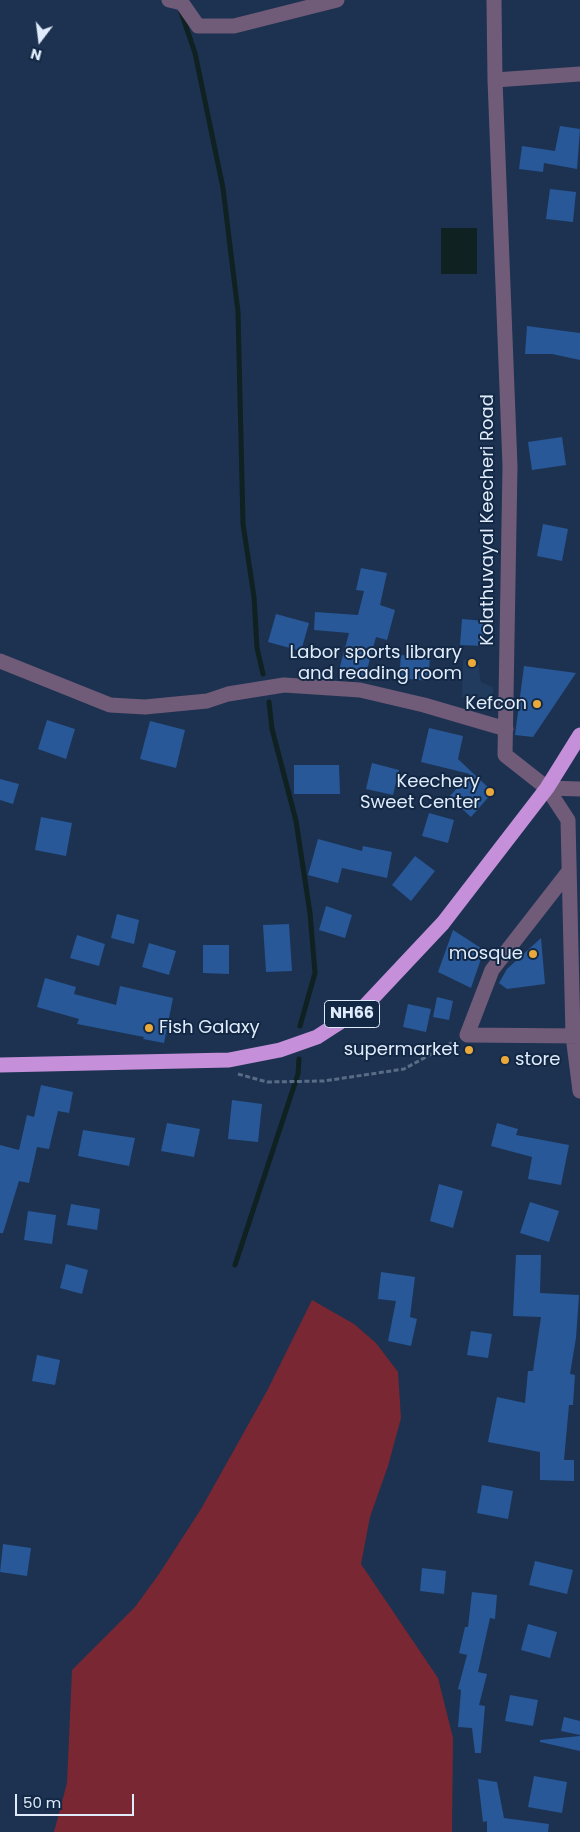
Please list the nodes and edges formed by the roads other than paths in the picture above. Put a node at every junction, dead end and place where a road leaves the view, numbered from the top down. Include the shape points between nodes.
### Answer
1 (170, 0) edge
2 (337, 0) edge
3 (494, 0) edge
4 (580, 74) edge
5 (495, 80) junction
6 (0, 661) edge
7 (506, 729) junction
8 (580, 735) edge
9 (547, 788) junction
10 (580, 788) edge
11 (569, 871) junction
12 (576, 1036) edge
13 (0, 1065) edge
14 (580, 1091) edge

1 - 2 street via 182,3 198,26 234,26
3 - 5 street, Kolathuvayal Keecheri Road
4 - 5 street
5 - 7 street, Kolathuvayal Keecheri Road via 510,466
6 - 7 street via 110,705 145,707 207,701 228,694 284,685 360,690
7 - 9 street, Kolathuvayal Keecheri Road via 505,755
8 - 9 highway, NH66
9 - 10 street
9 - 11 street, Kolathuvayal Keecheri Road via 568,820
9 - 13 highway, NH66 via 443,922 402,967 365,1006 317,1037 280,1050 229,1060
11 - 12 street, Kolathuvayal Keecheri Road
11 - 12 street via 492,970 467,1035
12 - 14 street, Kolathuvayal Keecheri Road

